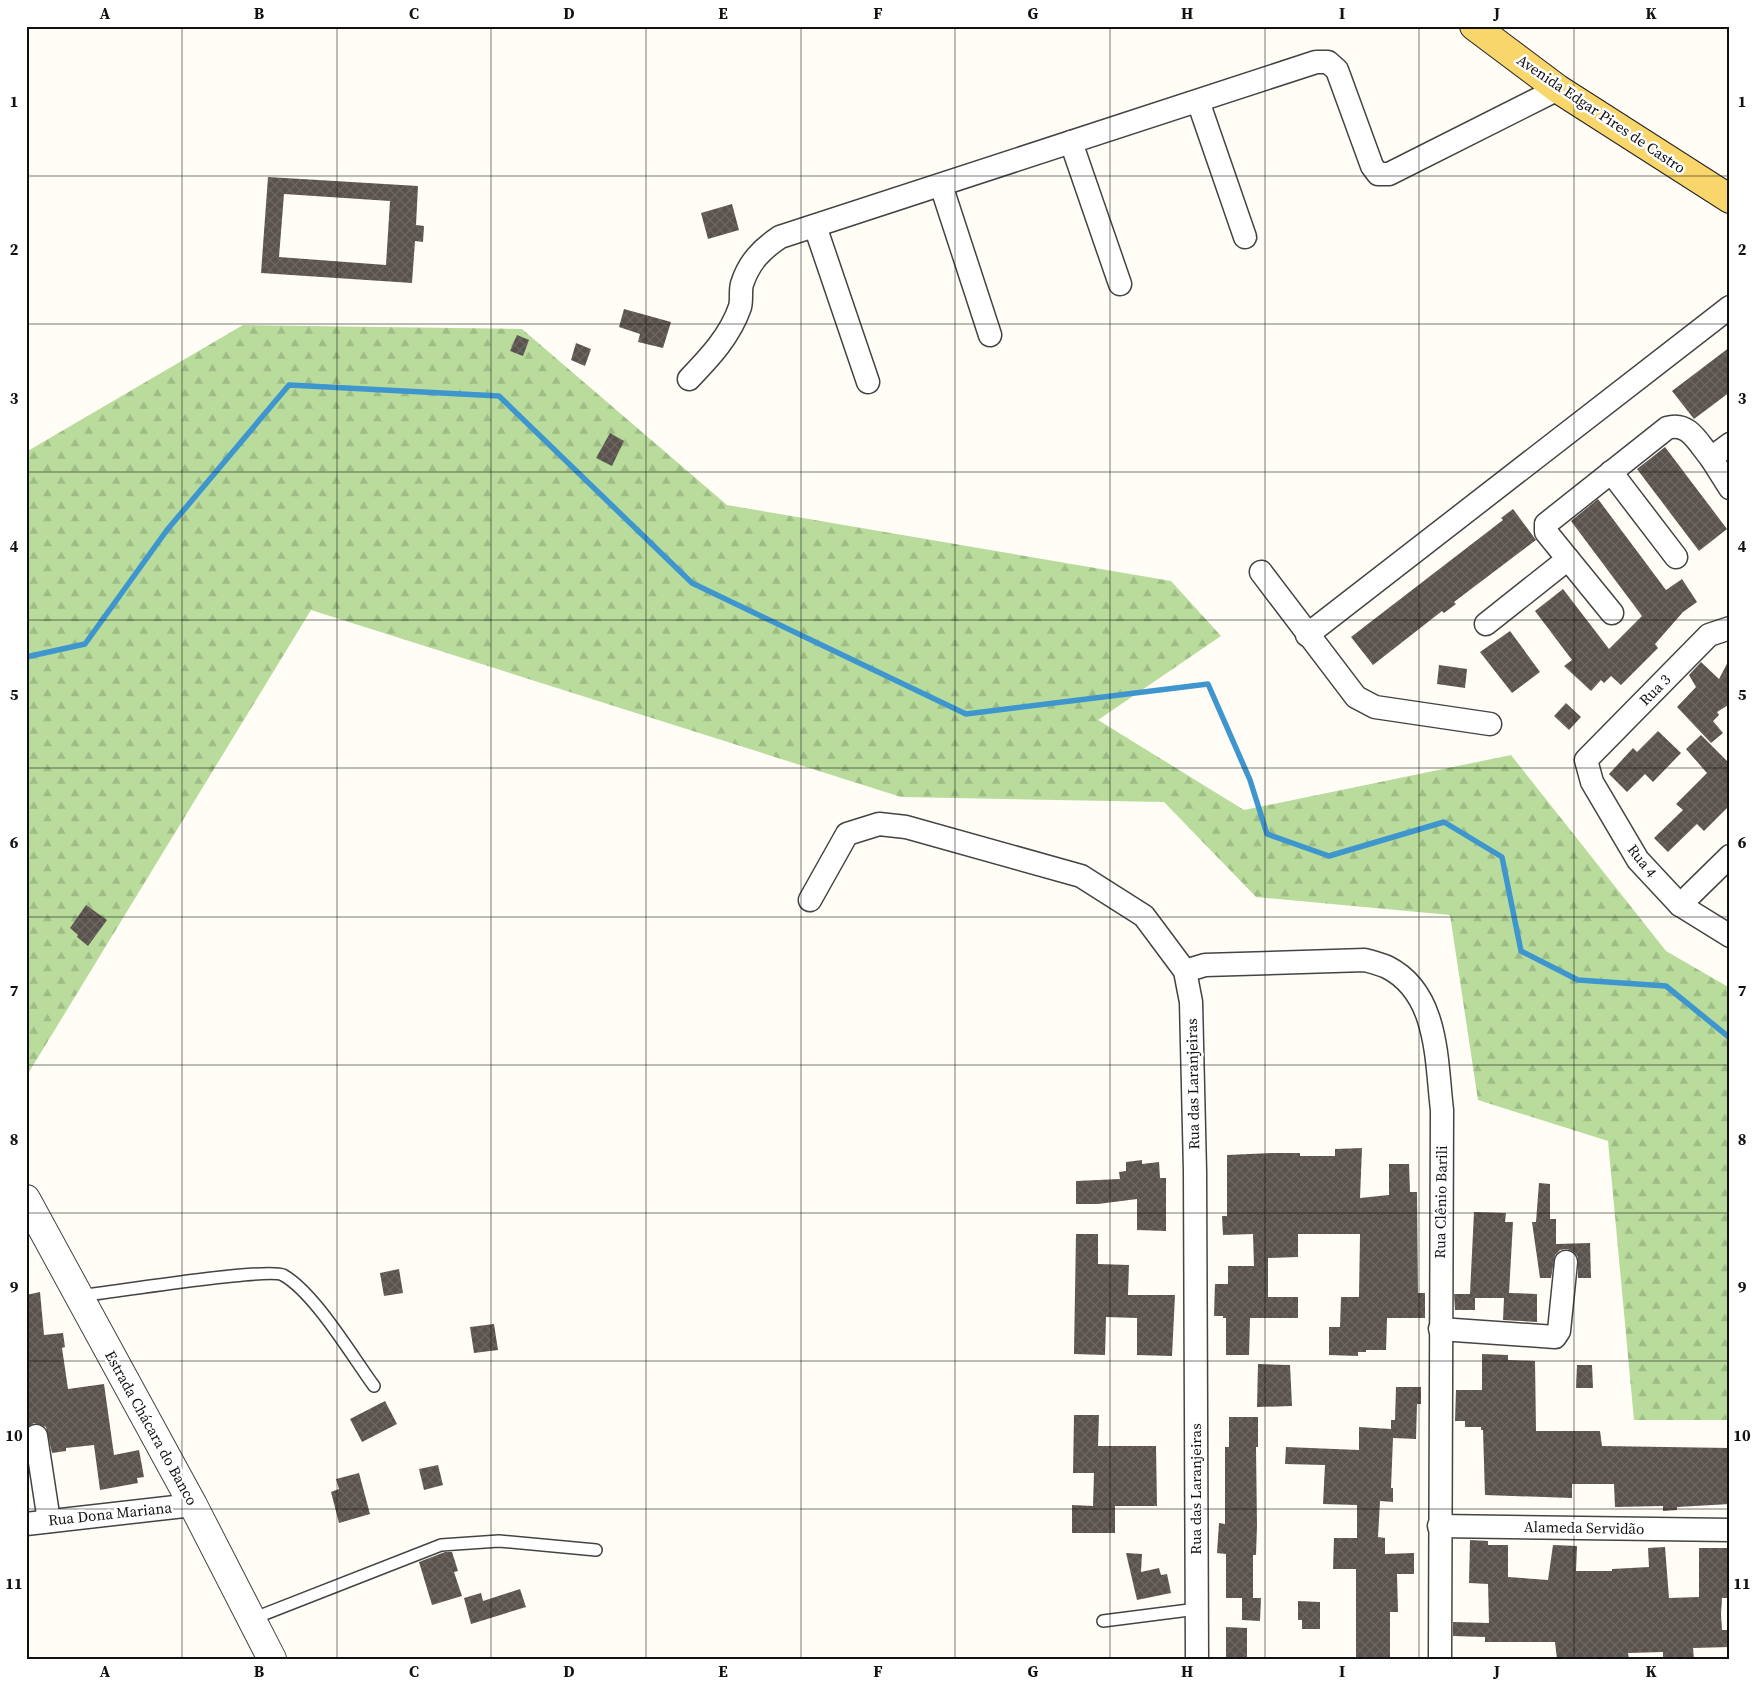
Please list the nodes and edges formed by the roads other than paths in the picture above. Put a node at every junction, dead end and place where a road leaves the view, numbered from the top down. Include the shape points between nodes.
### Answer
1 (1474, 26) edge
2 (1558, 89) junction
3 (1198, 101) junction
4 (1071, 142) junction
5 (941, 185) junction
6 (1730, 199) edge
7 (815, 226) junction
8 (1245, 237) dead end
9 (1120, 284) dead end
10 (1730, 307) edge
11 (990, 336) dead end
12 (689, 379) dead end
13 (868, 382) dead end
14 (1730, 444) edge
15 (1711, 458) junction
16 (1612, 472) junction
17 (1730, 488) edge
18 (1676, 556) dead end
19 (1568, 559) junction
20 (1261, 572) dead end
21 (1612, 614) dead end
22 (1486, 624) dead end
23 (1730, 628) edge
24 (1307, 636) junction
25 (1490, 724) dead end
26 (1586, 760) joint
27 (1730, 856) edge
28 (810, 900) dead end
29 (1680, 905) junction
30 (1730, 936) edge
31 (1185, 971) junction
32 (26, 1199) edge
33 (1566, 1262) dead end
34 (78, 1296) junction
35 (1440, 1329) junction
36 (374, 1386) dead end
37 (36, 1436) dead end
38 (193, 1505) junction
39 (49, 1521) junction
40 (26, 1524) edge
41 (1439, 1526) junction
42 (1730, 1530) edge
43 (596, 1550) dead end
44 (1197, 1609) junction
45 (252, 1619) junction
46 (1103, 1621) dead end
47 (272, 1659) edge
48 (1197, 1659) edge
49 (1440, 1659) edge

1 - 2 main road, Avenida Edgar Pires de Castro
2 - 3 street via 1389,174 1378,174 1372,166 1340,75 1328,62 1316,62
2 - 6 main road, Avenida Edgar Pires de Castro
3 - 4 street
3 - 8 street
4 - 5 street
4 - 9 street
5 - 7 street
5 - 11 street
7 - 12 street via 780,237 763,249 750,265 742,285 740,306 720,346
7 - 13 street
10 - 24 street
14 - 15 street
15 - 16 street via 1686,428 1676,425 1667,428
15 - 17 street
16 - 18 street
16 - 19 street via 1546,524 1546,532
19 - 21 street
19 - 22 street
20 - 24 street
23 - 26 street, Rua 3 via 1710,635
24 - 25 street via 1356,697 1375,707
26 - 29 street, Rua 4 via 1592,782 1638,860
27 - 29 street
28 - 31 street, Rua das Laranjeiras via 847,834 879,824 906,827 1081,876 1144,916
29 - 30 street, Rua 4
31 - 35 street, Rua Clênio Barili via 1205,965 1365,960 1400,976 1421,999 1430,1021 1442,1110
31 - 44 street, Rua das Laranjeiras via 1191,1002 1195,1171
32 - 34 street, Estrada Chácara do Banco
33 - 35 street via 1559,1331 1555,1336
34 - 36 lane via 239,1275 281,1274 308,1295
34 - 38 street, Estrada Chácara do Banco
35 - 41 street, Rua Clênio Barili
37 - 39 street
38 - 39 street, Rua Dona Mariana
38 - 45 street, Estrada Chácara do Banco
39 - 40 street, Rua Dona Mariana
41 - 42 street, Alameda Servidão
41 - 49 street, Rua Clênio Barili
43 - 45 lane via 499,1541 440,1545
44 - 46 lane
44 - 48 street, Rua das Laranjeiras
45 - 47 street, Estrada Chácara do Banco

